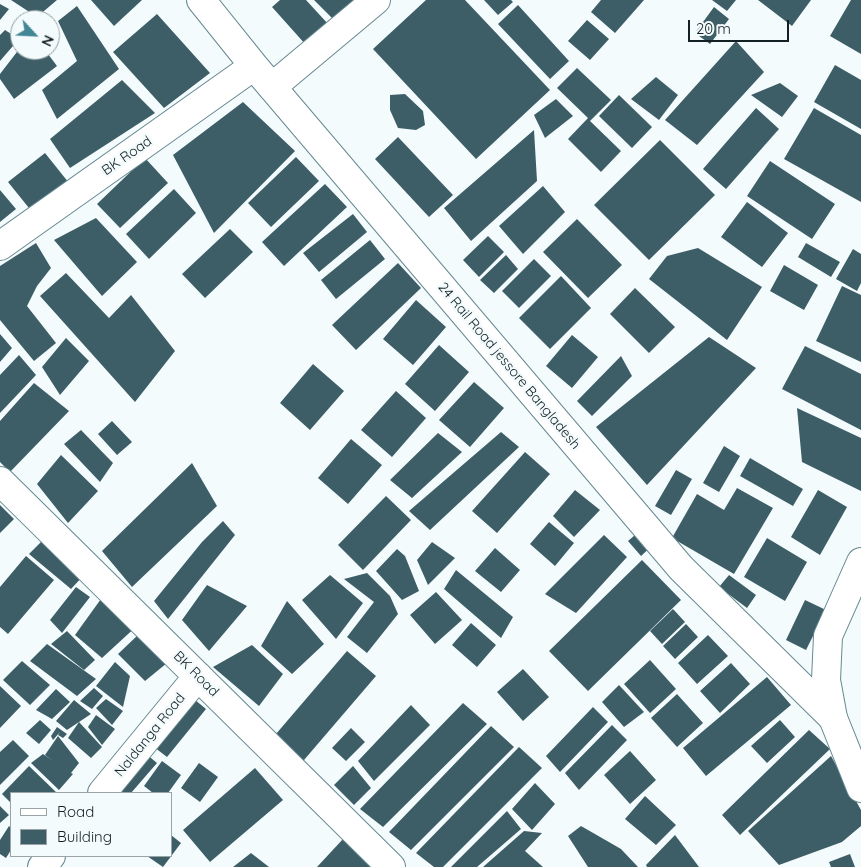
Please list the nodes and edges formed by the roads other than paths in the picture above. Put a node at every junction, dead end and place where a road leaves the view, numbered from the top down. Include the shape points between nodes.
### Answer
1 (201, 0) edge
2 (376, 0) edge
3 (254, 66) junction
4 (272, 87) junction
5 (0, 246) edge
6 (0, 481) edge
7 (861, 562) edge
8 (198, 676) junction
9 (834, 718) junction
10 (861, 788) edge
11 (103, 792) edge
12 (50, 857) edge
13 (42, 867) edge
14 (391, 867) edge

1 - 3 main road, 24 Rail Road jessore Bangladesh
2 - 4 main road
3 - 4 main road, 24 Rail Road jessore Bangladesh
3 - 5 main road, BK Road
4 - 9 main road, 24 Rail Road jessore Bangladesh via 681,568
6 - 8 main road, BK Road
7 - 9 main road via 828,636 826,680
8 - 11 main road, Naldanga Road
8 - 14 main road, BK Road
9 - 10 main road
12 - 13 main road

